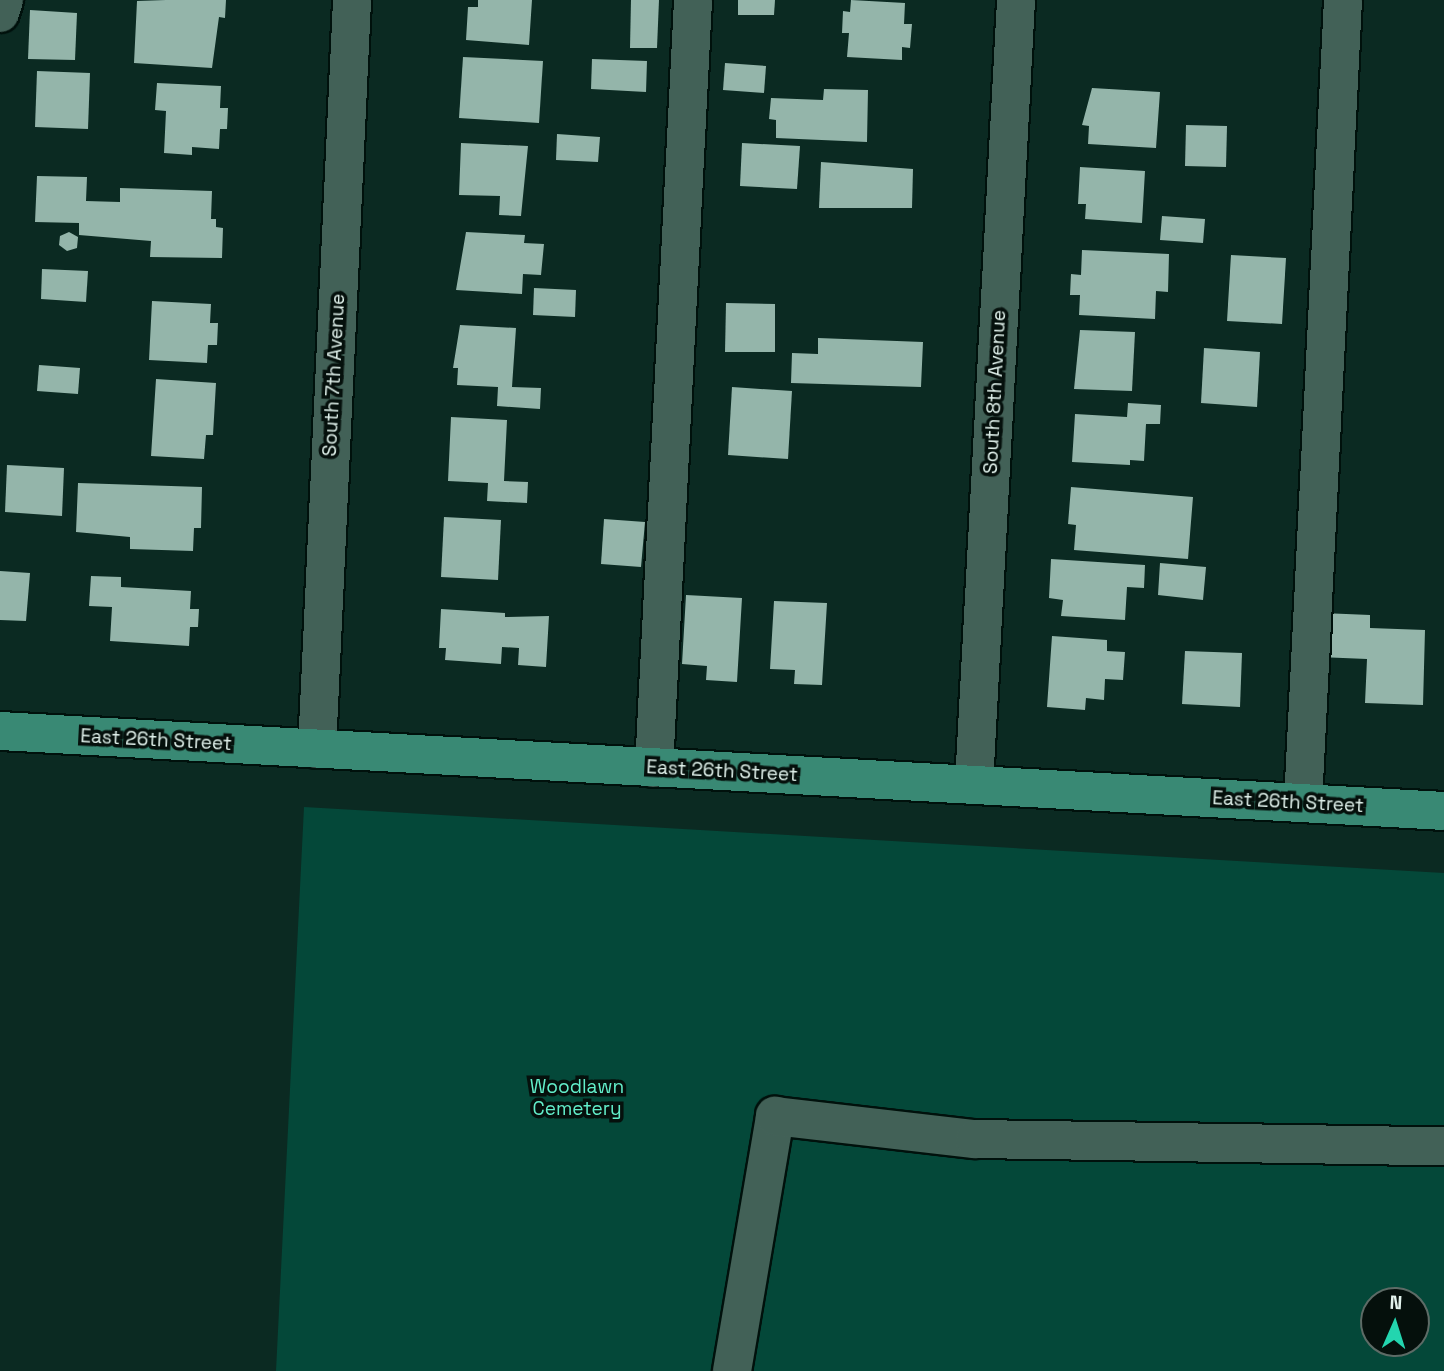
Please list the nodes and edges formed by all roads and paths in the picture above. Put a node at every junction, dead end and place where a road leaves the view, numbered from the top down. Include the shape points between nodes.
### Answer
1 (4, 0) edge
2 (352, 0) edge
3 (693, 0) edge
4 (1016, 0) edge
5 (1343, 0) edge
6 (0, 13) edge
7 (0, 731) edge
8 (317, 749) junction
9 (654, 768) junction
10 (974, 784) junction
11 (1303, 803) junction
12 (1444, 811) edge
13 (1444, 1146) edge
14 (732, 1371) edge

1 - 6 street
2 - 8 street, South 7th Avenue
3 - 9 street
4 - 10 street, South 8th Avenue
5 - 11 street
7 - 8 main road, East 26th Street
8 - 9 main road, East 26th Street
9 - 10 main road, East 26th Street
10 - 11 main road, East 26th Street
11 - 12 main road, East 26th Street
13 - 14 street via 975,1139 775,1116

